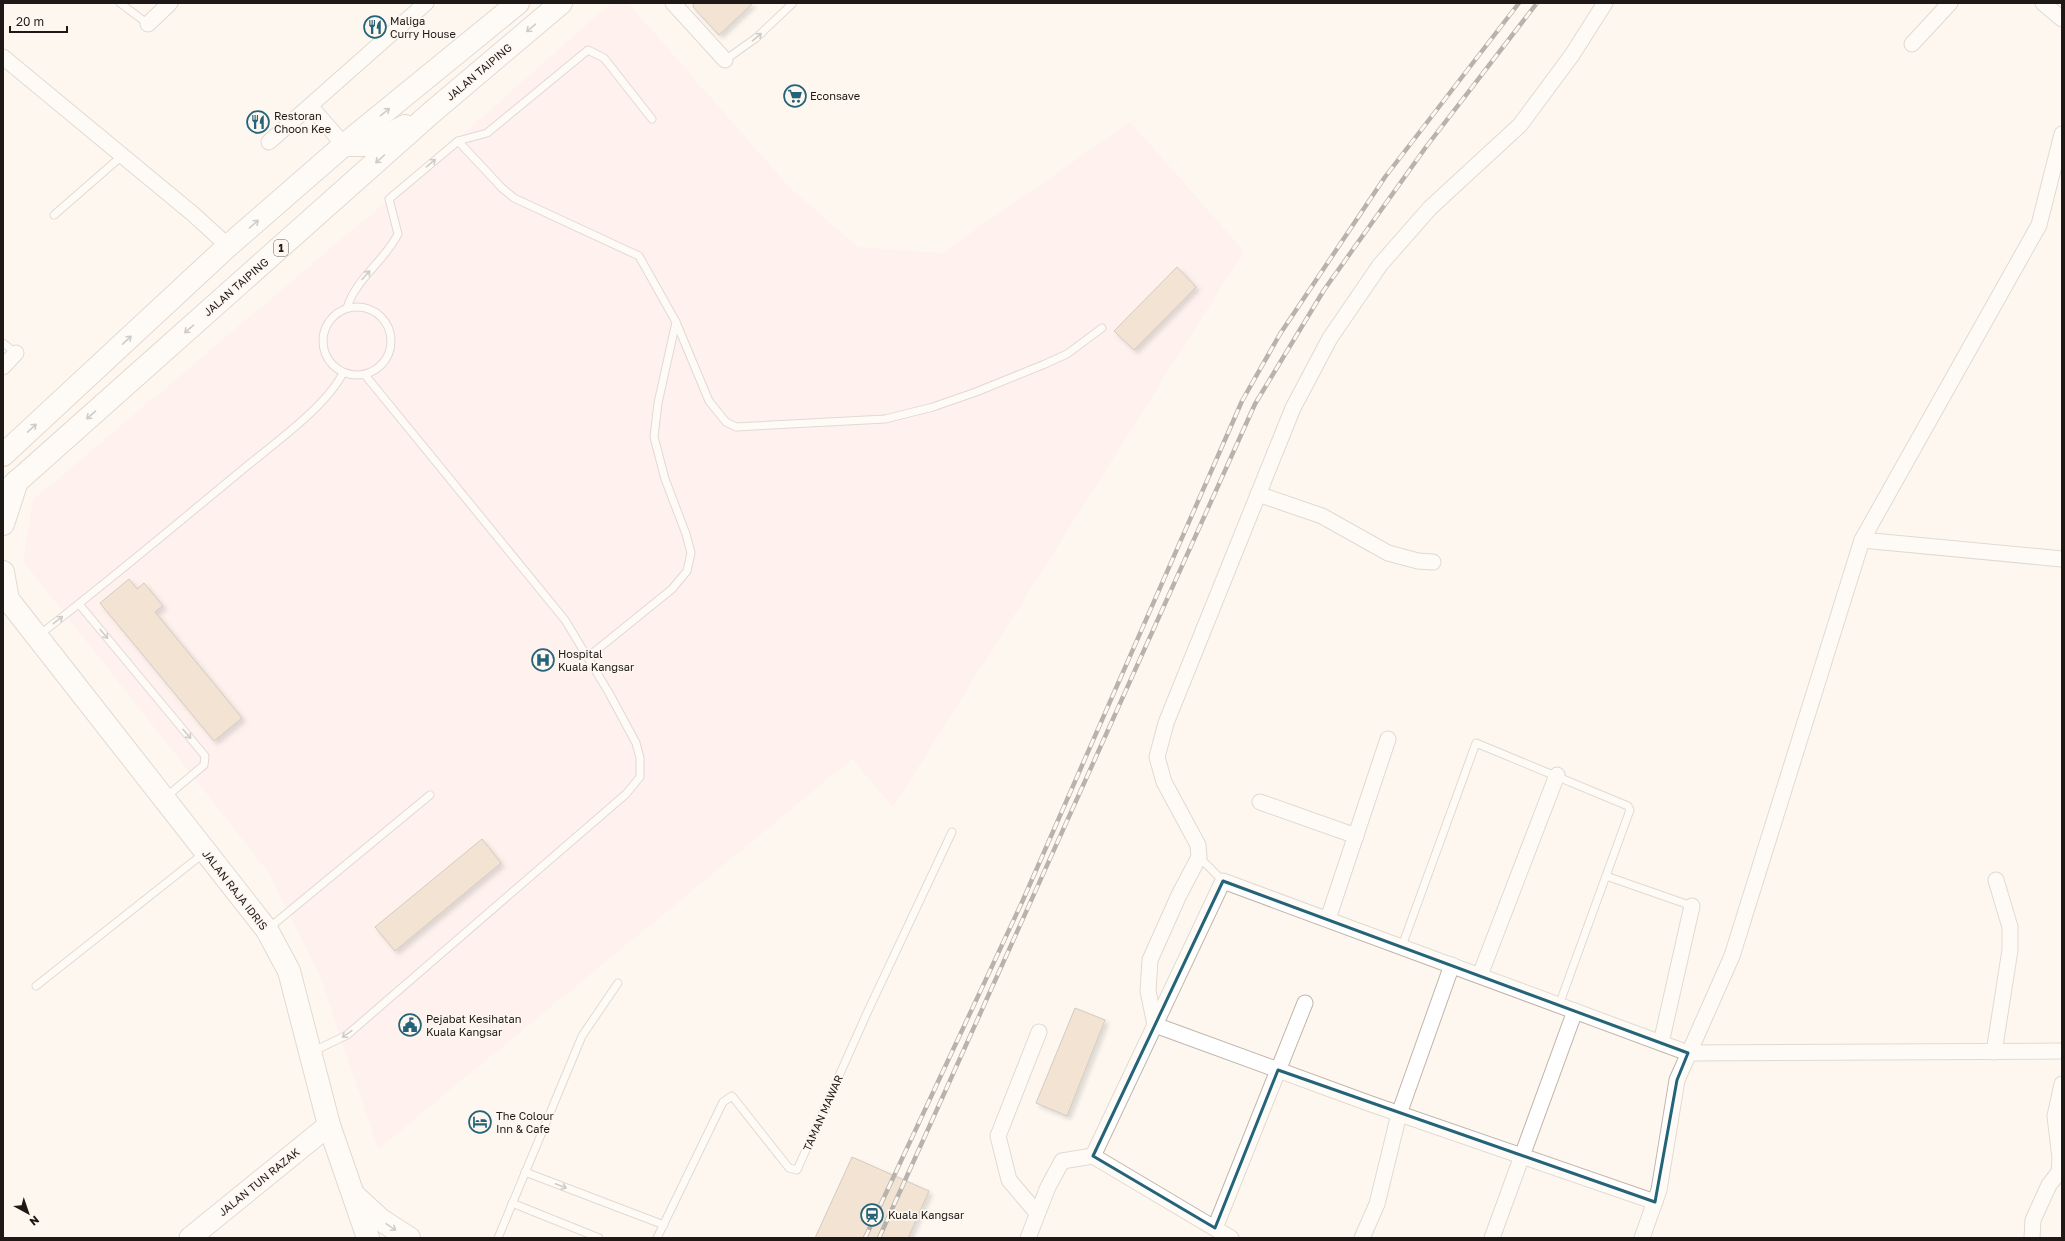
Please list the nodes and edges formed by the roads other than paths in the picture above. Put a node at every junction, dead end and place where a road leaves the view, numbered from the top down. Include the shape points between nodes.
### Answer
1 (120, 3) edge
2 (170, 3) edge
3 (426, 3) edge
4 (518, 3) edge
5 (561, 3) edge
6 (673, 3) edge
7 (793, 3) edge
8 (1605, 3) edge
9 (1950, 3) edge
10 (2043, 3) edge
11 (2062, 19) edge
12 (148, 24) joint
13 (1912, 44) dead end
14 (3, 57) edge
15 (725, 60) joint
16 (311, 107) junction
17 (431, 113) junction
18 (652, 119) dead end
19 (2062, 134) edge
20 (458, 141) junction
21 (269, 142) dead end
22 (344, 145) junction
23 (122, 155) junction
24 (54, 214) dead end
25 (228, 246) junction
26 (347, 308) junction
27 (676, 322) junction
28 (1102, 328) dead end
29 (3, 343) edge
30 (16, 354) joint
31 (3, 366) edge
32 (343, 373) junction
33 (365, 375) junction
34 (5, 452) edge
35 (10, 487) edge
36 (1258, 494) junction
37 (3, 524) edge
38 (1862, 540) junction
39 (2062, 558) edge
40 (1433, 562) dead end
41 (3, 572) edge
42 (5, 596) edge
43 (79, 604) junction
44 (37, 637) junction
45 (588, 657) junction
46 (1388, 739) dead end
47 (1557, 775) junction
48 (430, 795) dead end
49 (164, 799) junction
50 (1260, 802) dead end
51 (952, 832) dead end
52 (1356, 836) junction
53 (206, 852) junction
54 (1199, 857) junction
55 (1606, 876) junction
56 (1996, 880) dead end
57 (1223, 881) junction
58 (1692, 906) joint
59 (1328, 919) junction
60 (267, 930) junction
61 (1402, 946) junction
62 (1452, 964) junction
63 (1480, 975) junction
64 (618, 983) dead end
65 (36, 986) dead end
66 (1305, 1002) dead end
67 (1559, 1005) junction
68 (1575, 1011) junction
69 (1155, 1025) junction
70 (1039, 1032) dead end
71 (1661, 1043) junction
72 (2062, 1051) edge
73 (1994, 1052) junction
74 (1688, 1053) junction
75 (310, 1054) junction
76 (1278, 1070) junction
77 (2062, 1084) edge
78 (1399, 1114) junction
79 (329, 1125) junction
80 (1093, 1156) junction
81 (1522, 1157) junction
82 (525, 1172) junction
83 (353, 1195) junction
84 (1655, 1202) junction
85 (512, 1203) junction
86 (1037, 1214) junction
87 (664, 1225) junction
88 (1215, 1228) junction
89 (190, 1238) edge
90 (368, 1238) edge
91 (409, 1238) edge
92 (498, 1238) edge
93 (598, 1238) edge
94 (657, 1238) edge
95 (1028, 1238) edge
96 (1231, 1238) edge
97 (1362, 1238) edge
98 (1492, 1238) edge
99 (1642, 1238) edge
100 (2032, 1238) edge

1 - 12 lane
2 - 12 street
3 - 16 street
22 -> 4 main road
5 -> 17 main road, JALAN TAIPING / 1
6 - 15 street
15 -> 7 lane via 756,38
8 - 36 street via 1572,55 1520,124 1430,208 1380,265 1330,338 1293,408
9 - 13 street
10 - 11 street
14 - 23 street
16 - 21 street
16 - 22 street
17 - 22 main road via 368,145
17 -> 35 main road, JALAN TAIPING / 1
18 - 20 lane via 604,58 588,50 487,133
19 - 38 street via 2039,225
26 -> 20 lane via 364,277 391,249 398,234 389,199
20 - 27 lane via 514,198 639,256
25 -> 22 main road
23 - 24 lane
23 - 25 street
34 -> 25 main road
26 - 32 lane via 330,320 322,340 328,360 334,368
26 - 33 lane via 369,309 378,314 386,322 390,332 391,342 385,360 380,367
27 - 28 lane via 709,401 726,422 736,427 885,419 933,407 1067,354
27 - 45 lane via 658,403 654,437 665,479 691,553 687,571 672,589
29 - 30 lane
30 - 31 street
32 - 33 lane
32 - 43 lane via 337,386 313,410
33 - 45 lane via 565,620
35 - 37 main road
36 - 40 street via 1322,516 1388,553
36 - 54 street via 1166,723 1157,757 1164,782 1198,845
38 - 39 street
38 - 74 street via 1732,956
41 - 42 main road
42 - 44 main road, JALAN RAJA IDRIS
44 -> 43 lane
43 -> 49 lane via 205,756 204,765
44 - 49 main road, JALAN RAJA IDRIS
45 -> 75 lane via 636,743 640,758 640,776 626,794 347,1035
46 - 52 street
47 - 55 lane via 1628,806 1630,810
47 - 61 lane via 1476,743
47 - 63 street
48 - 60 lane
49 - 53 main road, JALAN RAJA IDRIS
50 - 52 street
51 - 87 lane, TAMAN MAWAR via 797,1170 788,1168 732,1096 723,1102
52 - 59 street
53 - 60 main road, JALAN RAJA IDRIS
53 - 65 lane
54 - 57 lane
54 - 69 street via 1178,895 1150,960 1148,991
55 - 58 lane
55 - 67 lane
56 - 73 street via 2010,927 2010,950
57 - 59 street
57 - 69 street
58 - 71 street
59 - 61 street
60 - 75 main road, JALAN RAJA IDRIS via 289,971
61 - 62 street
62 - 63 street
62 - 78 street
63 - 67 street
64 - 82 lane via 582,1036
66 - 76 street
67 - 68 street
68 - 71 street
68 - 81 street
69 - 76 street
69 - 80 street
70 - 86 street via 998,1136 1009,1180
71 - 74 street
72 - 73 street
73 - 74 street
74 - 84 street via 1677,1080
75 - 79 main road, JALAN RAJA IDRIS
76 - 78 street
76 - 88 street
77 - 100 street via 2055,1116 2059,1172 2046,1191 2033,1220
78 - 81 street
78 - 97 street via 1377,1204
79 - 83 main road, JALAN RAJA IDRIS
79 - 89 street, JALAN TUN RAZAK
80 - 86 street via 1062,1161
80 - 88 street
81 - 84 street
81 - 98 street
82 - 85 lane
82 -> 87 lane
83 - 90 main road, JALAN RAJA IDRIS
83 -> 91 main road via 381,1220
84 - 99 street
85 - 92 lane
85 - 93 lane
86 - 95 street
87 - 94 lane, TAMAN MAWAR
88 - 96 street

